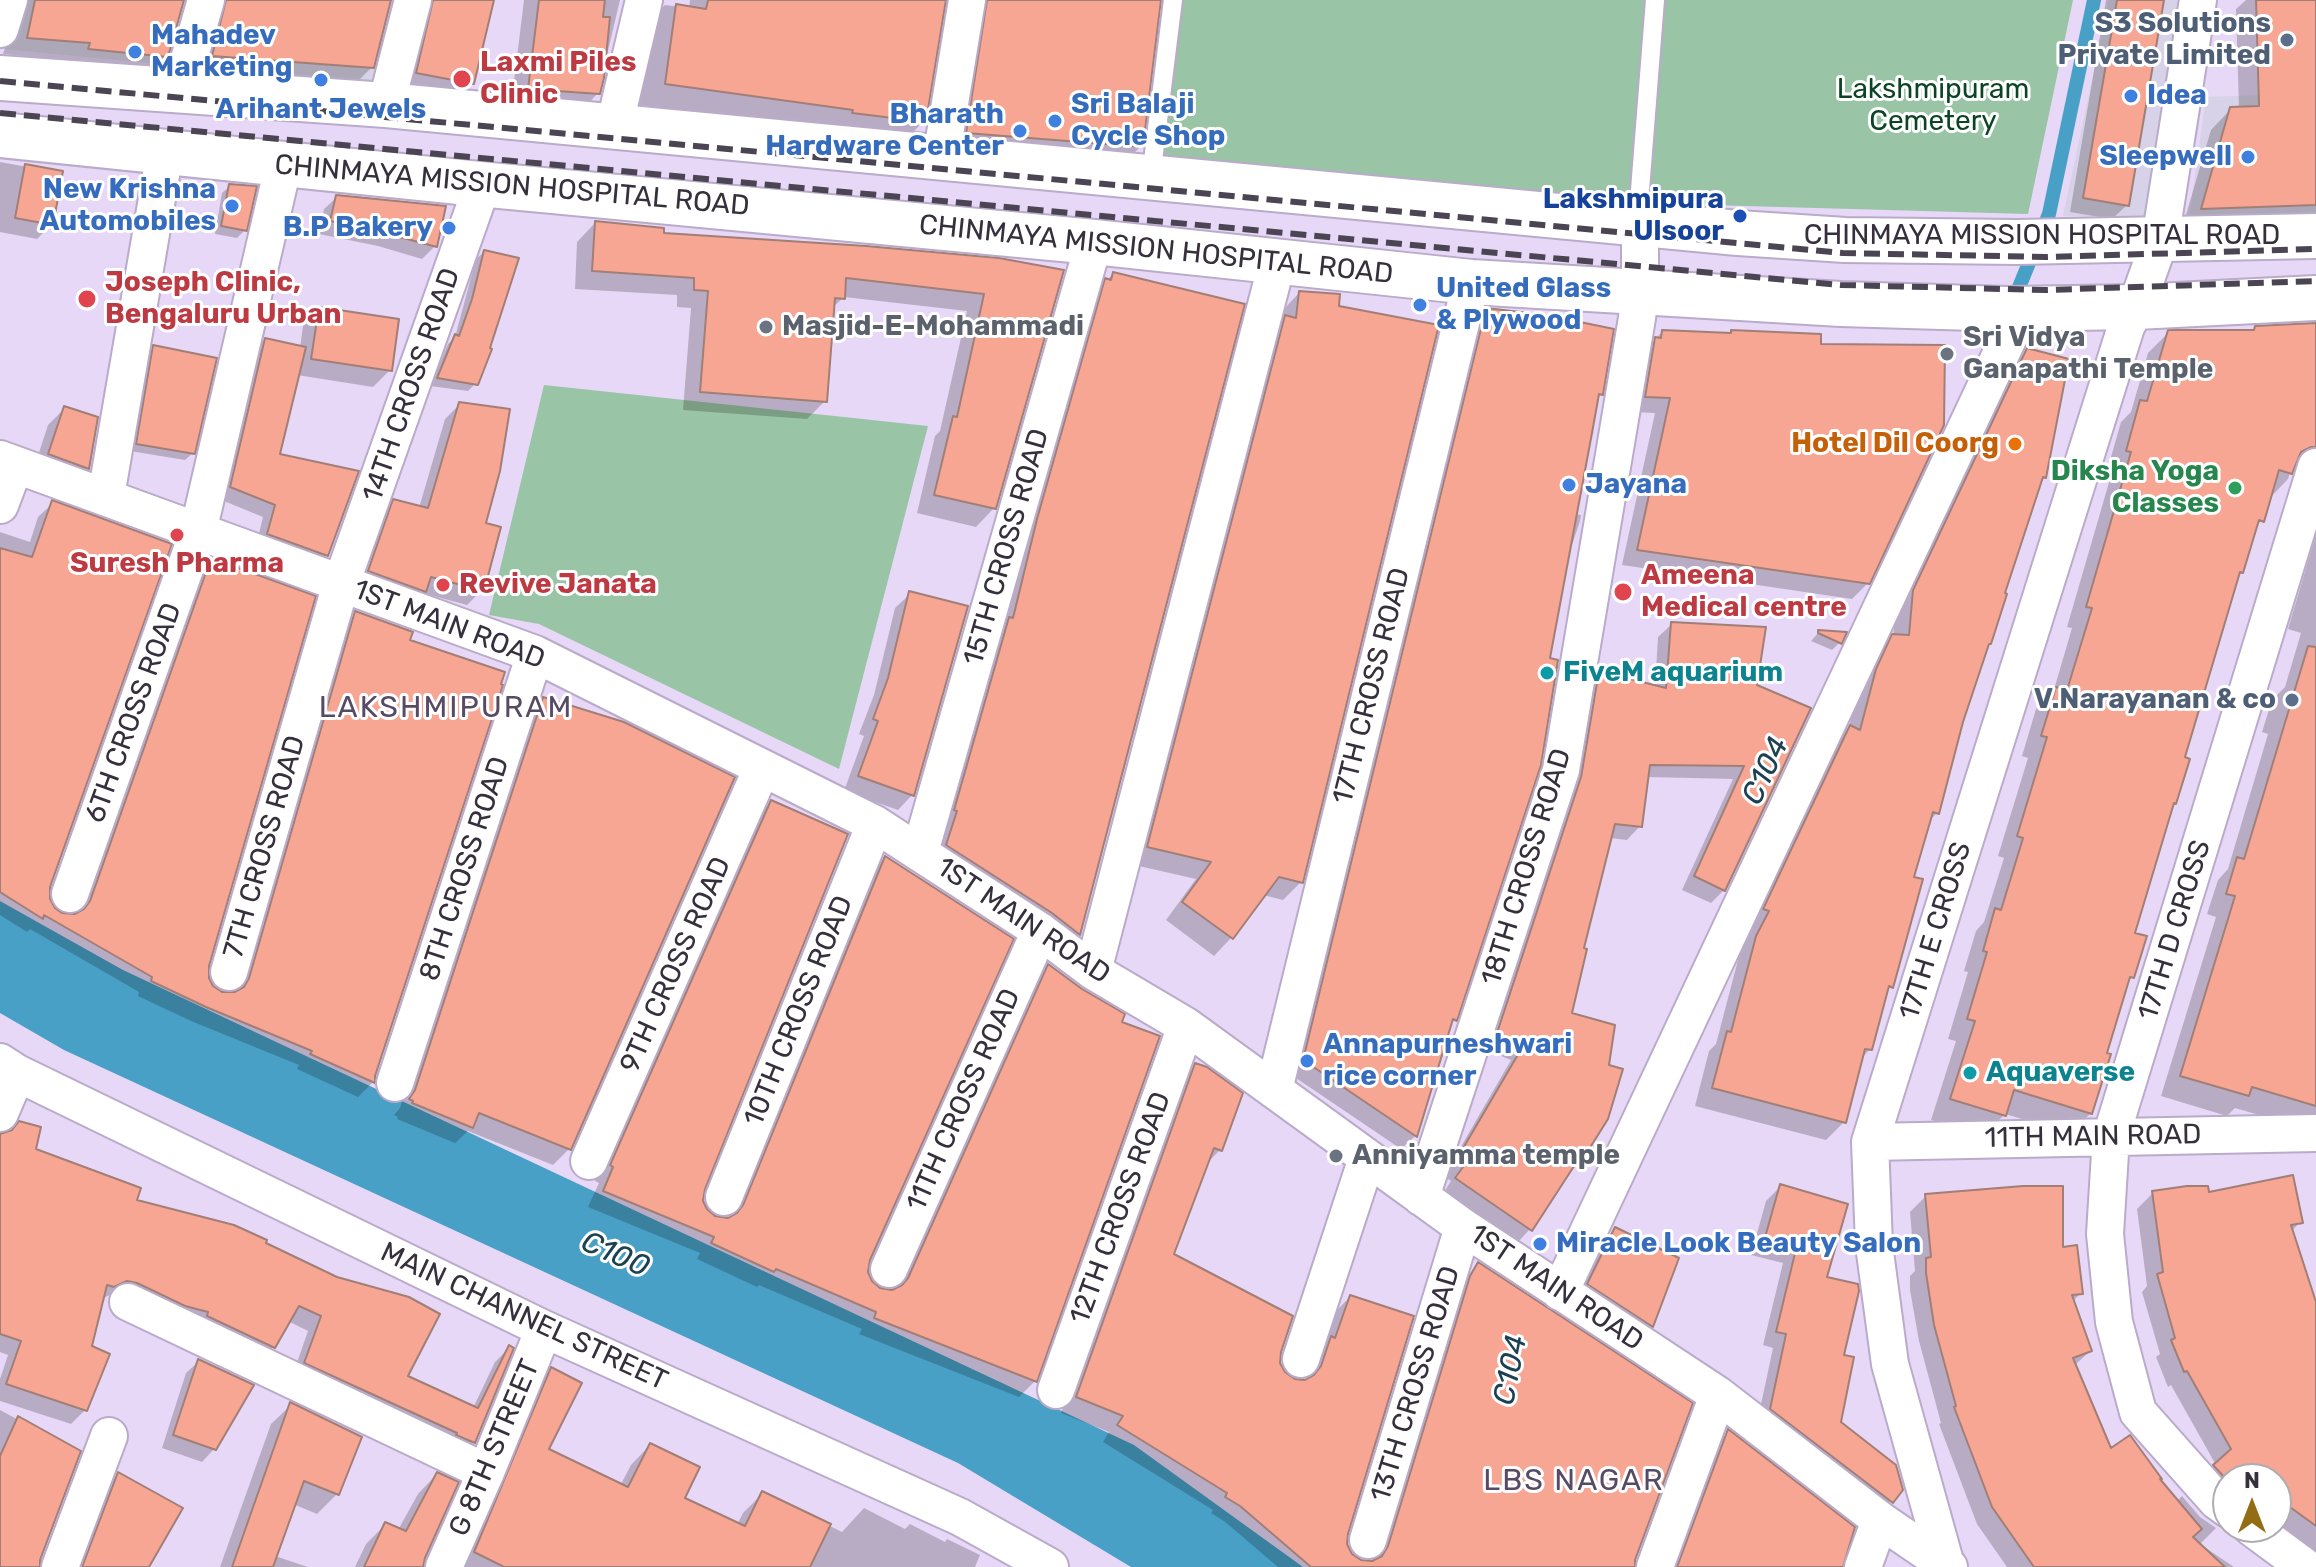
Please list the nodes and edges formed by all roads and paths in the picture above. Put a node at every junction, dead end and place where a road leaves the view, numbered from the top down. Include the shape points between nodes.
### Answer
1 (9, 0) edge
2 (206, 0) edge
3 (413, 0) edge
4 (644, 0) edge
5 (967, 0) edge
6 (1173, 0) edge
7 (1655, 0) edge
8 (2198, 0) edge
9 (0, 29) edge
10 (0, 78) edge
11 (180, 91) junction
12 (386, 105) junction
13 (614, 127) junction
14 (2, 142) edge
15 (165, 152) junction
16 (941, 158) junction
17 (281, 164) junction
18 (1151, 177) junction
19 (479, 184) junction
20 (1640, 225) junction
21 (2316, 236) edge
22 (2160, 240) junction
23 (1094, 242) junction
24 (1277, 263) junction
25 (1471, 282) junction
26 (1640, 293) junction
27 (2316, 298) edge
28 (2136, 307) junction
29 (2022, 309) junction
30 (7, 462) edge
31 (2316, 467) edge
32 (106, 496) junction
33 (0, 505) edge
34 (198, 532) junction
35 (341, 584) junction
36 (535, 654) junction
37 (762, 768) junction
38 (875, 824) junction
39 (920, 852) junction
40 (70, 894) dead end
41 (1040, 931) junction
42 (1093, 971) junction
43 (229, 972) dead end
44 (1186, 1026) junction
45 (9, 1068) edge
46 (395, 1083) dead end
47 (1274, 1090) junction
48 (0, 1113) edge
49 (2316, 1133) edge
50 (2111, 1137) junction
51 (1870, 1142) junction
52 (1367, 1158) junction
53 (589, 1161) dead end
54 (724, 1197) dead end
55 (1421, 1197) junction
56 (1463, 1227) junction
57 (889, 1269) dead end
58 (1550, 1285) junction
59 (128, 1302) dead end
60 (544, 1329) junction
61 (1301, 1359) dead end
62 (1056, 1390) dead end
63 (1718, 1395) junction
64 (109, 1436) dead end
65 (486, 1472) junction
66 (2212, 1495) edge
67 (1880, 1520) junction
68 (1368, 1540) dead end
69 (2273, 1543) edge
70 (1047, 1566) edge
71 (1947, 1566) edge
72 (60, 1567) edge
73 (444, 1567) edge
74 (1655, 1567) edge
75 (1863, 1567) edge
76 (2305, 1567) edge

1 - 9 street
2 - 11 street
3 - 12 street
4 - 13 street
5 - 16 street
6 - 18 lane
7 - 20 lane
8 - 22 street, 17TH E CROSS
10 - 11 main road, CHINMAYA MISSION HOSPITAL ROAD
11 - 12 main road, CHINMAYA MISSION HOSPITAL ROAD
12 - 13 main road, CHINMAYA MISSION HOSPITAL ROAD
13 - 16 main road, CHINMAYA MISSION HOSPITAL ROAD
14 - 15 main road, CHINMAYA MISSION HOSPITAL ROAD
15 - 17 main road, CHINMAYA MISSION HOSPITAL ROAD
15 - 32 street
16 - 18 main road, CHINMAYA MISSION HOSPITAL ROAD
17 - 19 main road, CHINMAYA MISSION HOSPITAL ROAD
17 - 34 street
18 - 20 main road, CHINMAYA MISSION HOSPITAL ROAD
19 - 23 main road, CHINMAYA MISSION HOSPITAL ROAD
19 - 35 street, 14TH CROSS ROAD
20 - 22 main road, CHINMAYA MISSION HOSPITAL ROAD via 1845,240
20 - 26 street, 18TH CROSS ROAD
21 - 22 main road, CHINMAYA MISSION HOSPITAL ROAD
22 - 28 street, 17TH E CROSS
23 - 24 main road, CHINMAYA MISSION HOSPITAL ROAD
23 - 39 street, 15TH CROSS ROAD
24 - 25 main road, CHINMAYA MISSION HOSPITAL ROAD
24 - 42 street
25 - 26 main road, CHINMAYA MISSION HOSPITAL ROAD
25 - 47 street, 17TH CROSS ROAD
26 - 29 main road, CHINMAYA MISSION HOSPITAL ROAD
26 - 55 street, 18TH CROSS ROAD via 1561,770
27 - 28 main road, CHINMAYA MISSION HOSPITAL ROAD
28 - 29 main road, CHINMAYA MISSION HOSPITAL ROAD
28 - 51 street, 17TH E CROSS
29 - 58 street
30 - 32 street, 1ST MAIN ROAD
30 - 33 street
31 - 50 street, 17TH D CROSS
32 - 34 street, 1ST MAIN ROAD
34 - 35 street, 1ST MAIN ROAD
34 - 40 street, 6TH CROSS ROAD
35 - 36 street, 1ST MAIN ROAD
35 - 43 street, 7TH CROSS ROAD
36 - 37 street, 1ST MAIN ROAD
36 - 46 street, 8TH CROSS ROAD
37 - 38 street, 1ST MAIN ROAD
37 - 53 street, 9TH CROSS ROAD
38 - 39 street, 1ST MAIN ROAD
38 - 54 street, 10TH CROSS ROAD
39 - 41 street, 1ST MAIN ROAD
41 - 42 street, 1ST MAIN ROAD
41 - 57 street, 11TH CROSS ROAD
42 - 44 street, 1ST MAIN ROAD
44 - 47 street, 1ST MAIN ROAD
44 - 62 street, 12TH CROSS ROAD
45 - 48 street
45 - 60 street, MAIN CHANNEL STREET
47 - 52 street, 1ST MAIN ROAD
49 - 50 street, 11TH MAIN ROAD
50 - 51 street, 11TH MAIN ROAD
50 - 66 street, 17TH D CROSS via 2105,1234 2114,1322 2138,1412
51 - 71 street, 17TH E CROSS via 1874,1245 1890,1364
52 - 55 street, 1ST MAIN ROAD
52 - 61 street
55 - 56 street, 1ST MAIN ROAD
56 - 58 street, 1ST MAIN ROAD
56 - 68 street, 13TH CROSS ROAD
58 - 63 street, 1ST MAIN ROAD
59 - 65 street
60 - 65 street, G 8TH STREET
60 - 70 street, MAIN CHANNEL STREET via 960,1517
63 - 67 street, 1ST MAIN ROAD
63 - 74 street
64 - 72 street
65 - 73 street, G 8TH STREET
67 - 71 street, 1ST MAIN ROAD
67 - 75 street
69 - 76 street

